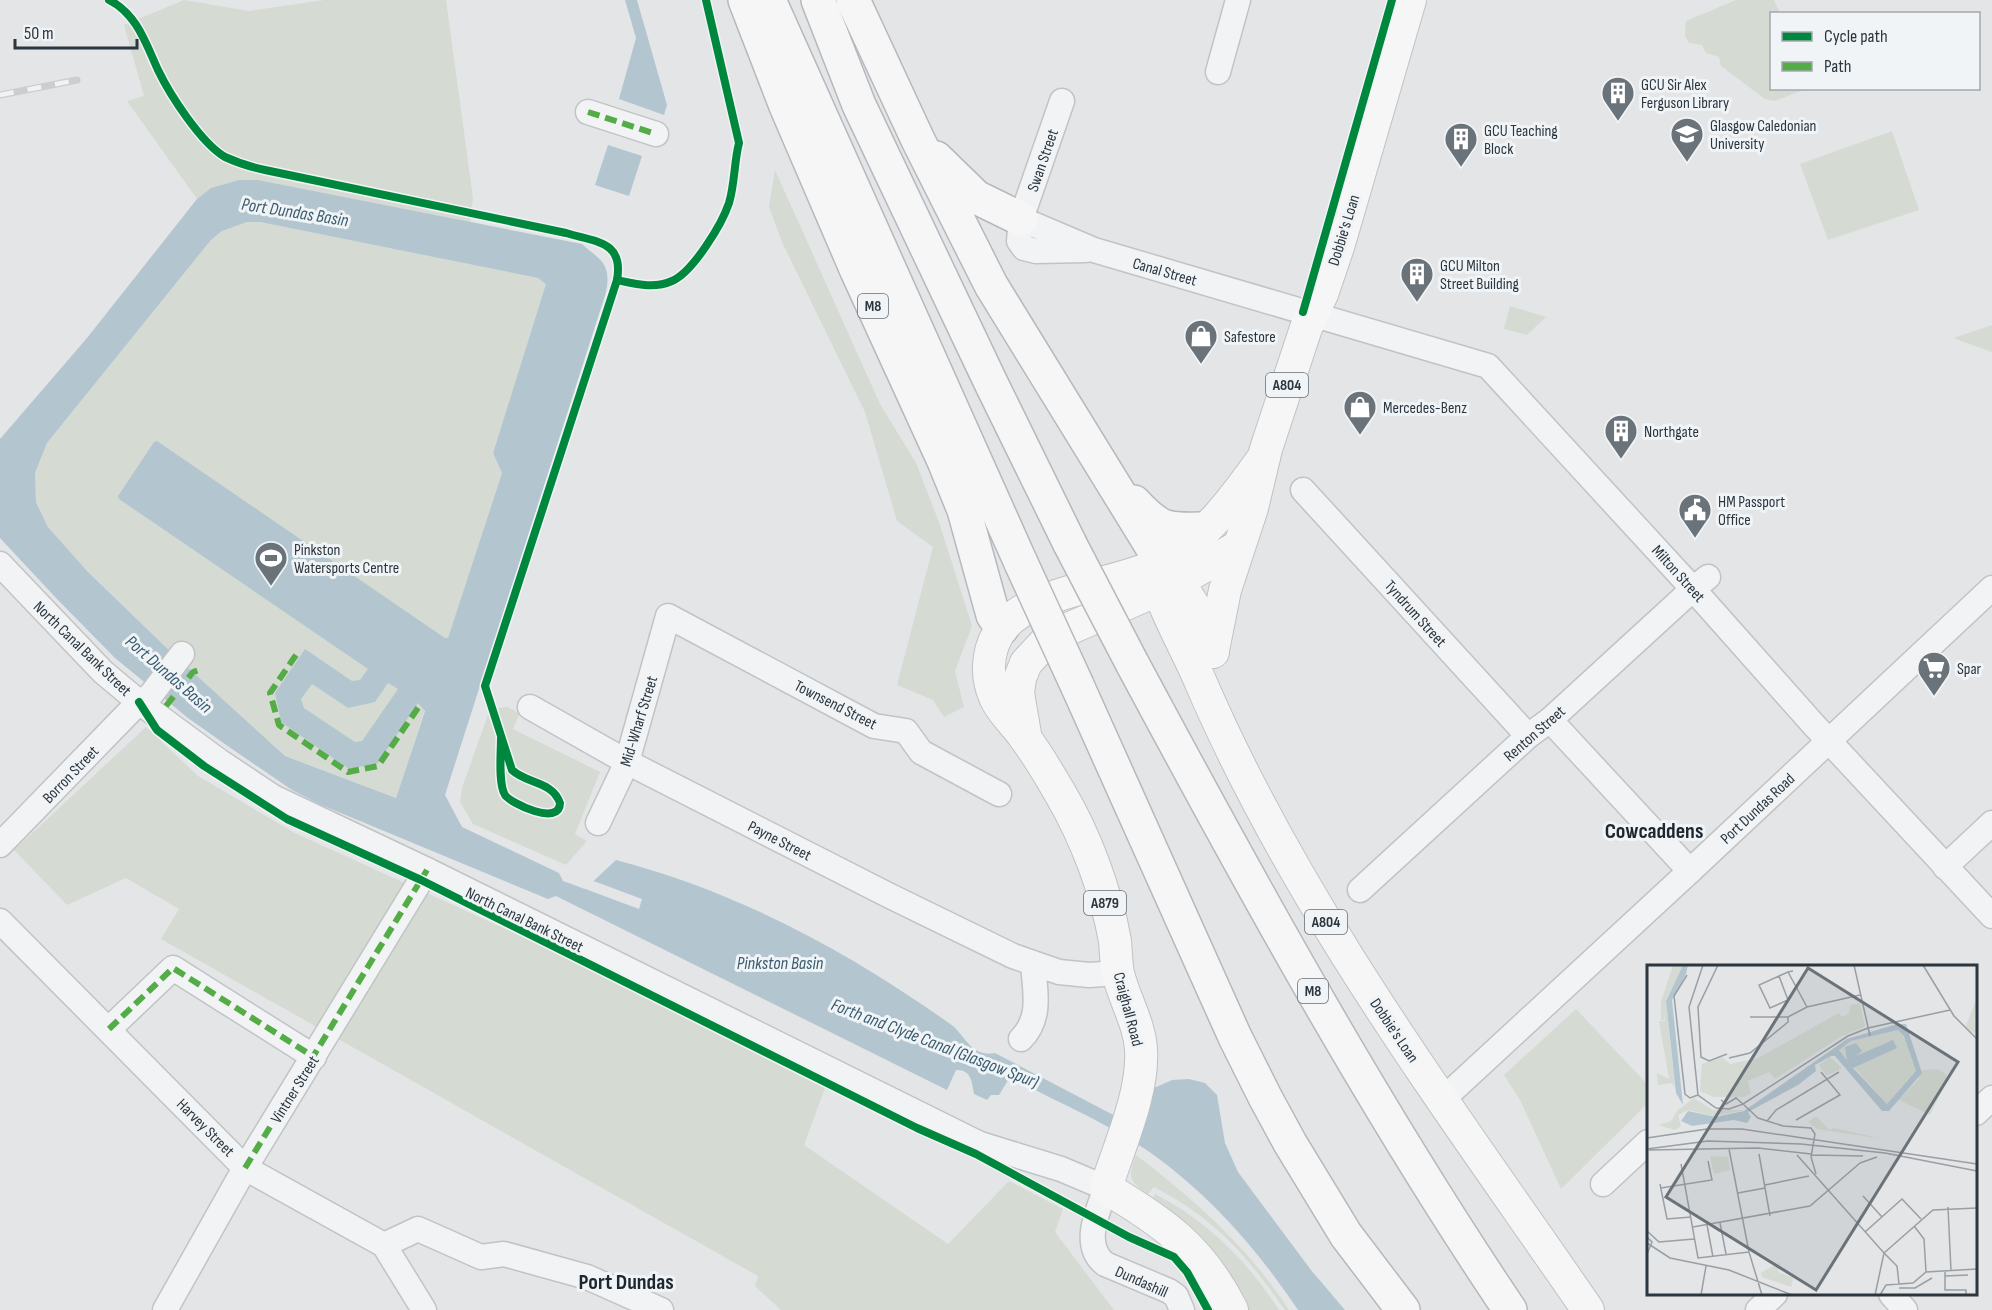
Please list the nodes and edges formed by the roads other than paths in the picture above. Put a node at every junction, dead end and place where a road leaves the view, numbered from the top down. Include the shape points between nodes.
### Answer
1 (745, 0) edge
2 (769, 0) edge
3 (818, 0) edge
4 (853, 0) edge
5 (1238, 0) edge
6 (1410, 0) edge
7 (1218, 72) dead end
8 (1062, 100) dead end
9 (588, 112) dead end
10 (656, 134) dead end
11 (918, 140) junction
12 (1021, 219) junction
13 (1313, 314) junction
14 (1264, 457) junction
15 (1110, 477) junction
16 (1303, 490) dead end
17 (1205, 529) junction
18 (1238, 547) junction
19 (0, 564) edge
20 (1162, 575) junction
21 (1700, 583) junction
22 (1992, 588) edge
23 (668, 616) joint
24 (997, 621) junction
25 (1050, 637) junction
26 (1213, 650) junction
27 (182, 654) dead end
28 (146, 697) junction
29 (531, 707) dead end
30 (1550, 720) junction
31 (1224, 736) junction
32 (1528, 736) junction
33 (1026, 738) junction
34 (1828, 740) junction
35 (627, 762) junction
36 (999, 794) dead end
37 (598, 823) dead end
38 (1992, 823) edge
39 (0, 844) edge
40 (1946, 867) junction
41 (427, 870) junction
42 (1690, 871) junction
43 (1360, 890) dead end
44 (1992, 916) edge
45 (0, 921) edge
46 (1033, 964) junction
47 (1118, 973) junction
48 (109, 1029) junction
49 (1021, 1039) dead end
50 (314, 1057) junction
51 (1992, 1098) edge
52 (1443, 1100) junction
53 (1977, 1112) edge
54 (1647, 1144) edge
55 (245, 1168) junction
56 (1603, 1184) dead end
57 (1106, 1188) junction
58 (384, 1245) junction
59 (1773, 1295) edge
60 (1893, 1295) edge
61 (165, 1310) edge
62 (424, 1310) edge
63 (661, 1310) edge
64 (1182, 1310) edge
65 (1232, 1310) edge
66 (1403, 1310) edge
67 (1510, 1310) edge
68 (1588, 1310) edge
69 (1758, 1310) edge
70 (1905, 1310) edge

1 - 24 highway, M8 via 786,106 964,510
2 - 66 highway, M8, bridge via 1245,1057 1290,1143 1346,1235
3 - 67 highway, M8, bridge via 860,105 991,383 1132,663 1297,964 1425,1178
4 - 11 highway
5 - 7 street
6 - 13 main road, Dobbie's Loan / A804 via 1338,247
8 - 12 street, Swan Street
9 - 10 street
11 - 12 highway via 976,197
11 - 15 highway via 991,285
12 - 13 street, Canal Street via 1019,240 1024,248 1094,250
13 - 14 main road, Dobbie's Loan / A804
13 - 21 street, Milton Street via 1488,366
14 - 17 main road, Dobbie's Loan / A804
14 - 18 main road, Dobbie's Loan / A804
15 - 17 highway via 1160,526
15 - 20 highway
16 - 32 street, Tyndrum Street
17 - 20 main road, Dobbie's Loan / A804 via 1178,553
18 - 20 main road, A879
18 - 26 main road, Dobbie's Loan / A804
19 - 28 street, North Canal Bank Street via 103,672
20 - 24 main road, Craighall Road / A879 via 1032,605
20 - 25 main road, Craighall Road / A879
20 - 26 main road, Dobbie's Loan / A804 via 1197,613
20 - 31 main road, Dobbie's Loan / A804 via 1185,644
21 - 30 street, Renton Street
21 - 34 street, Milton Street
22 - 34 street, Port Dundas Road
23 - 35 street, Mid-Wharf Street
23 - 36 street, Townsend Street via 874,726 906,731 921,752
24 - 25 main road via 1010,634 1029,642
24 - 33 main road, Craighall Road / A879 via 990,652 990,681 995,699
25 - 33 main road, Craighall Road / A879 via 1026,663 1020,678 1018,693
26 - 31 main road, Dobbie's Loan / A804
27 - 28 street, Borron Street
28 - 39 street, Borron Street
28 - 41 street, North Canal Bank Street via 219,761 273,797
29 - 35 street, Payne Street
30 - 32 street, Renton Street
30 - 42 street
31 - 52 main road, Dobbie's Loan / A804 via 1325,920
32 - 43 street, Renton Street
33 - 47 main road, Craighall Road / A879 via 1062,796 1087,849 1115,941
34 - 40 street, Milton Street
34 - 42 street, Port Dundas Road
35 - 37 street, Mid-Wharf Street
35 - 46 street, Payne Street
38 - 40 street
40 - 44 street, Milton Street
41 - 50 street, Vintner Street
41 - 57 street, North Canal Bank Street via 980,1144 1061,1169
42 - 52 street, Port Dundas Road
45 - 48 street, Harvey Street
46 - 47 street, Payne Street via 1072,974
46 - 49 street via 1036,1006 1033,1024
47 - 57 main road, Craighall Road / A879 via 1140,1038 1141,1063
48 - 50 street via 173,968
48 - 55 street, Harvey Street
50 - 55 street, Vintner Street
51 - 53 street
52 - 68 main road, Dobbie's Loan / A804
54 - 56 street
55 - 58 street, Harvey Street
55 - 61 street, Vintner Street
57 - 64 street, Dundashill via 1092,1233 1098,1258 1169,1291
57 - 65 main road via 1155,1218 1189,1247
58 - 62 street, Harvey Street
58 - 63 street via 418,1229 481,1257 504,1254 587,1277
59 - 69 street
60 - 70 street

